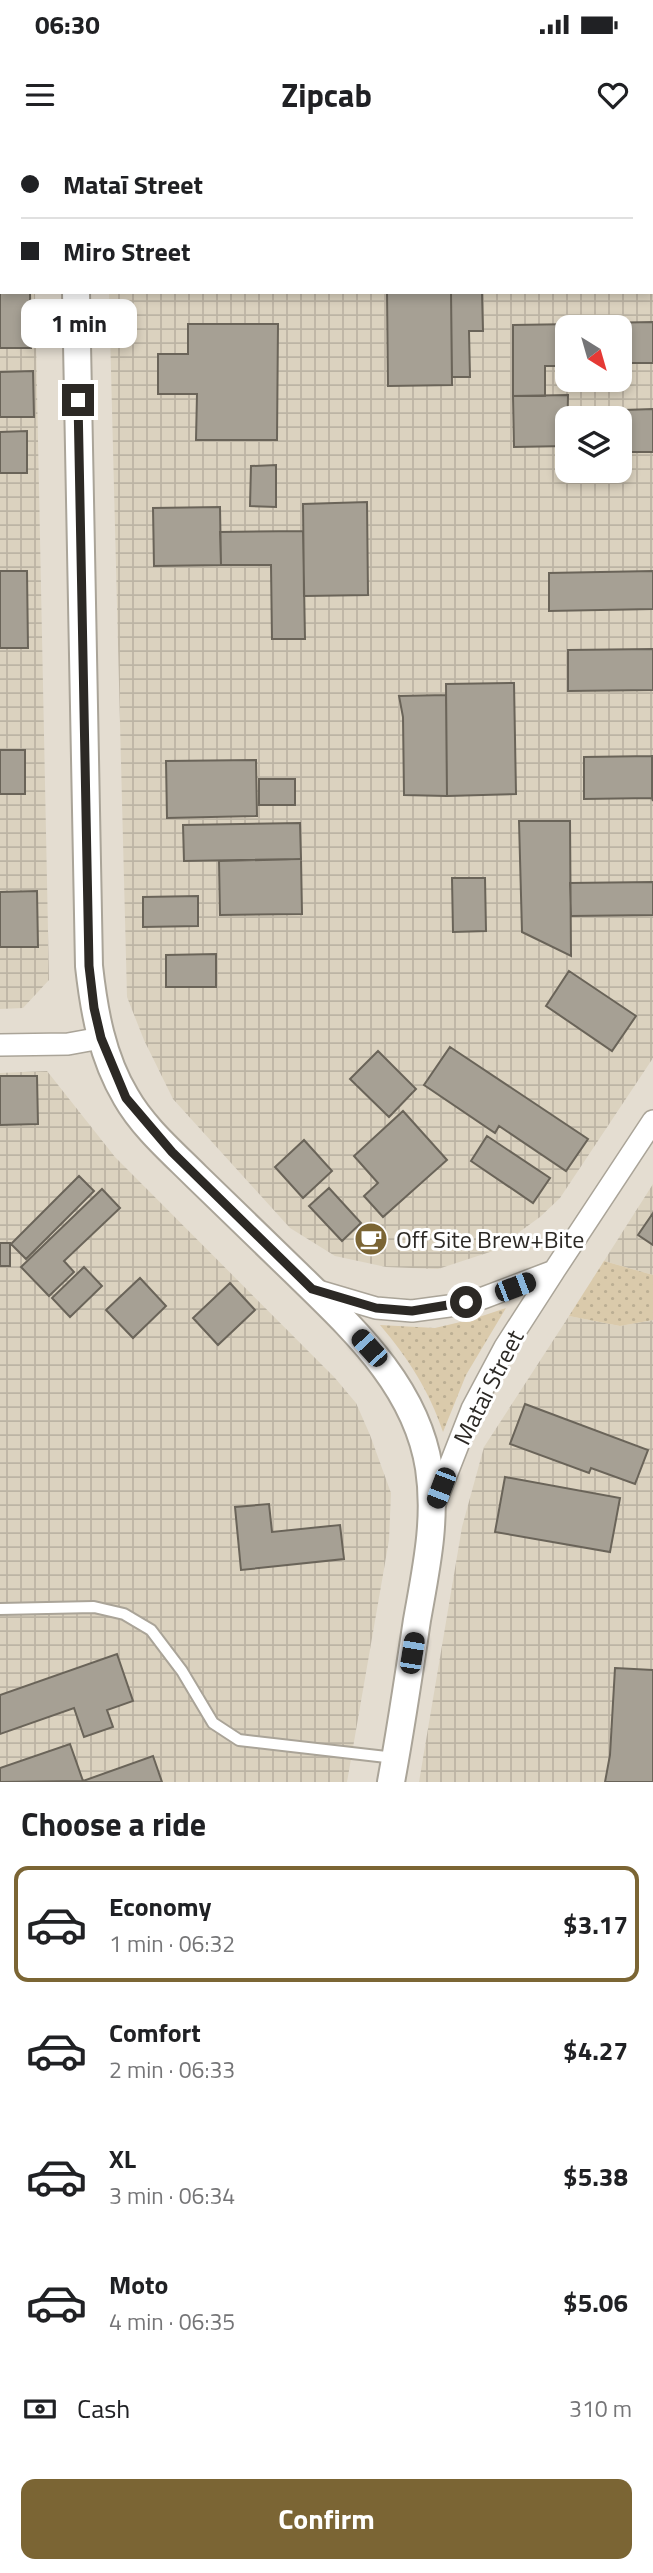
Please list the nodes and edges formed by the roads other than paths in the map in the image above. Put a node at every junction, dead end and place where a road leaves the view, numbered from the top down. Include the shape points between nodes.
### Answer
1 (76, 294) edge
2 (101, 1038) junction
3 (0, 1045) edge
4 (653, 1121) edge
5 (554, 1271) junction
6 (312, 1289) junction
7 (433, 1508) junction
8 (0, 1609) edge
9 (393, 1770) edge

1 - 2 street via 89,966
2 - 3 street via 68,1044
2 - 6 street via 126,1098 147,1124
4 - 5 street, Mataī Street
5 - 6 street, Mataī Street via 483,1298 412,1311 376,1308
5 - 7 street, Mataī Street via 471,1409
6 - 7 street via 384,1364 406,1400 429,1466
7 - 9 street
8 - 9 lane via 94,1607 124,1614 151,1630 213,1723 239,1740

